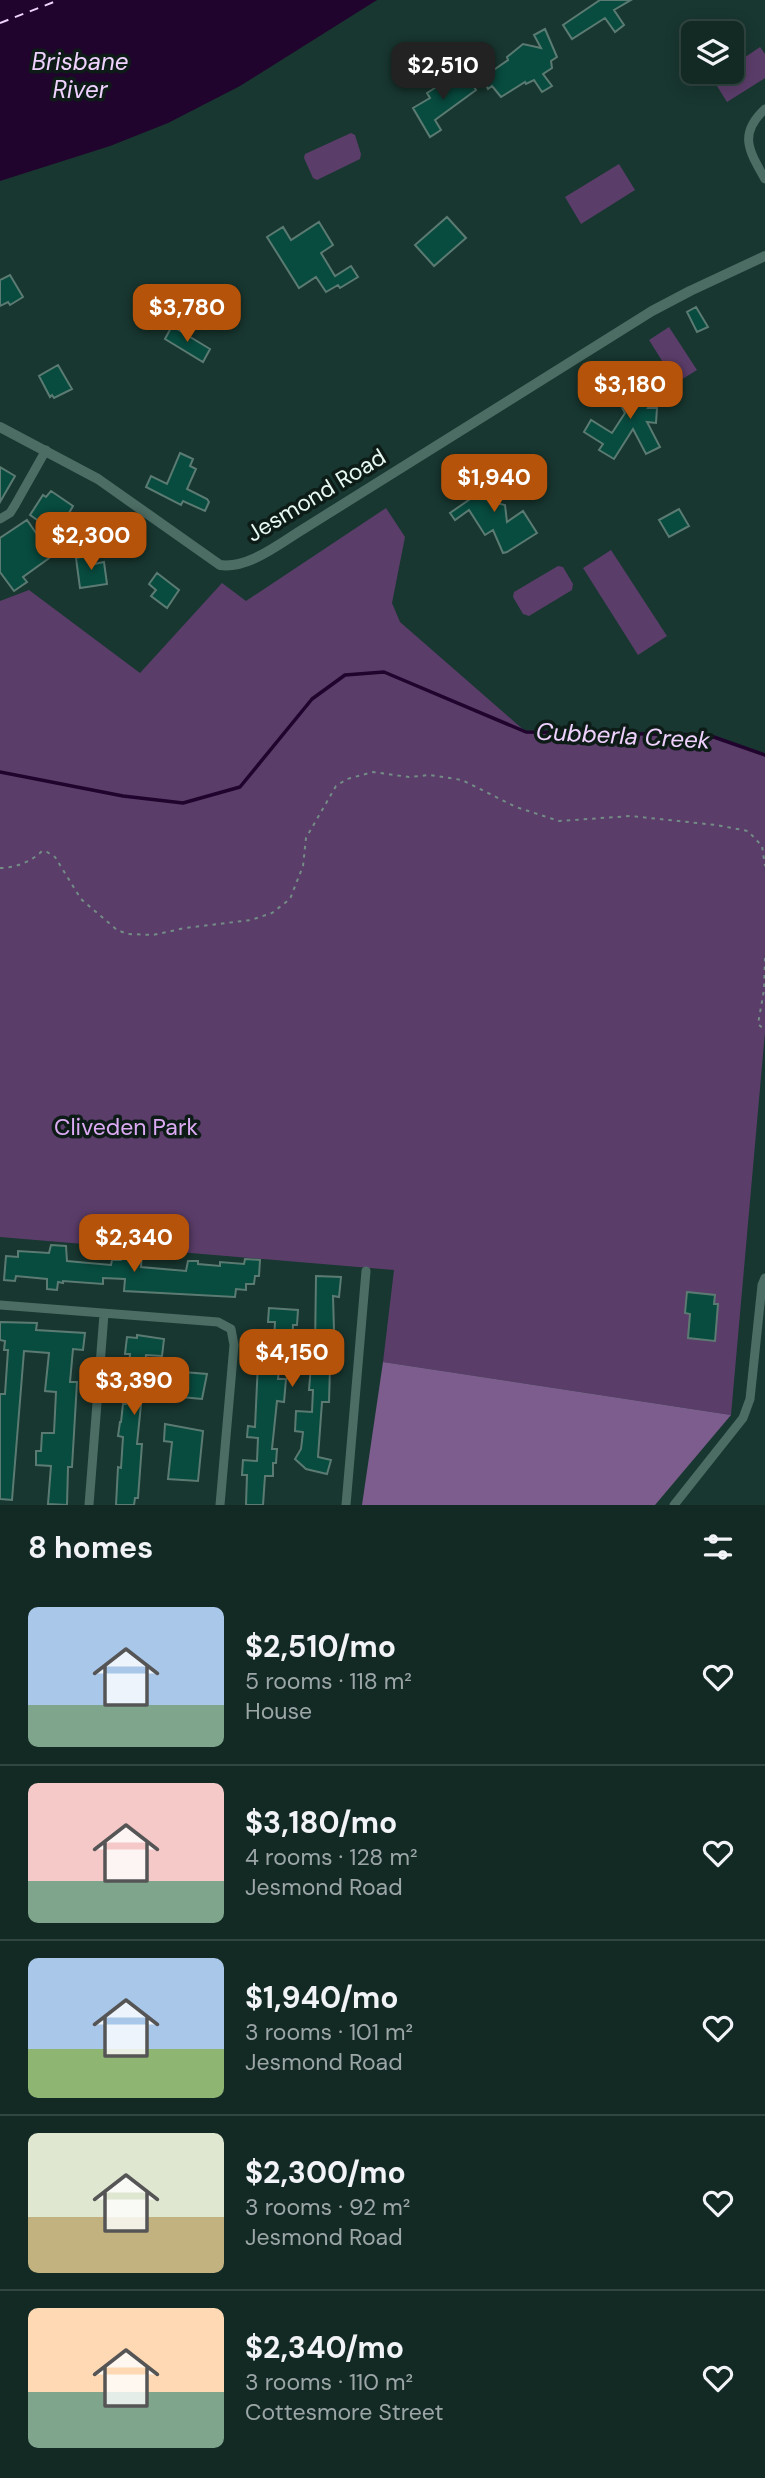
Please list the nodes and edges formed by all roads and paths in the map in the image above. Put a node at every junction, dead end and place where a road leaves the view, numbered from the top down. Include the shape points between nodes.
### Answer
1 (765, 109) edge
2 (765, 179) edge
3 (765, 256) edge
4 (0, 427) edge
5 (46, 450) junction
6 (0, 519) edge
7 (765, 866) edge
8 (0, 868) edge
9 (765, 958) edge
10 (765, 1030) edge
11 (366, 1271) dead end
12 (765, 1278) edge
13 (0, 1305) edge
14 (104, 1314) junction
15 (89, 1505) edge
16 (220, 1505) edge
17 (346, 1505) edge
18 (674, 1505) edge

1 - 2 street via 748,134 753,158
3 - 5 street, Jesmond Road via 652,311 302,530 234,567 220,565 98,479
4 - 5 street, Jesmond Road
5 - 6 street via 10,513
7 - 8 path via 762,846 748,831 631,816 559,821 516,807 462,780 373,772 336,786 306,838 303,866 290,899 272,913 251,920 153,935 128,934 81,899 55,857 47,852
9 - 10 path via 758,1024
11 - 17 street
12 - 18 street via 750,1398 743,1418
13 - 14 street
14 - 15 street
14 - 16 street via 218,1322 231,1329 234,1345

